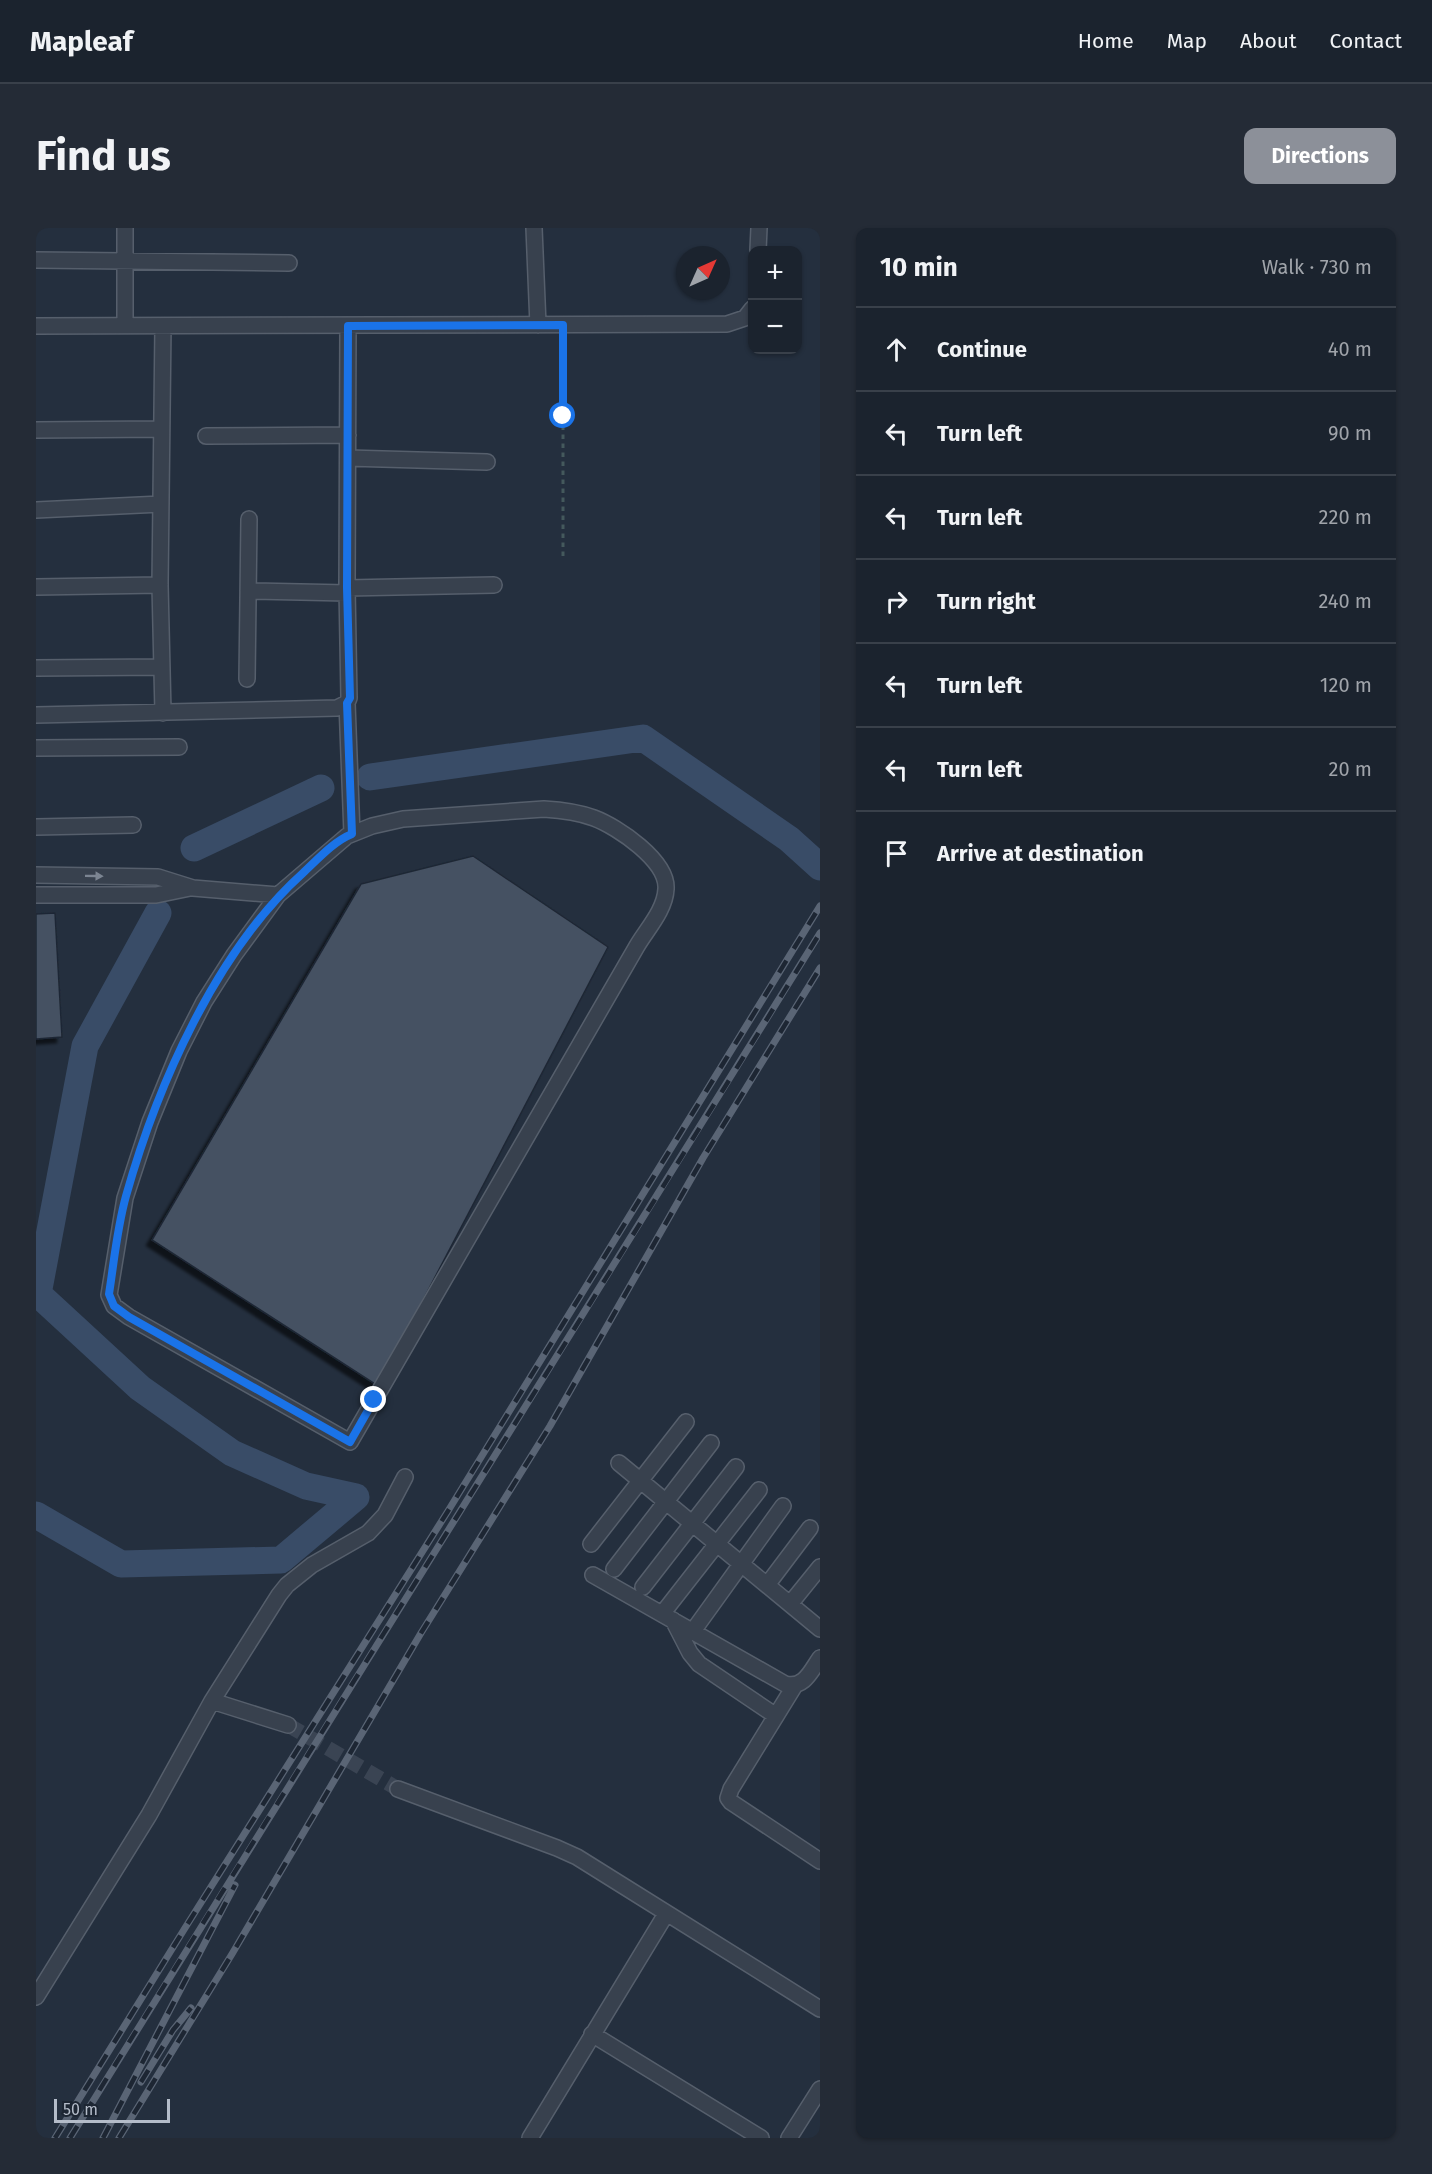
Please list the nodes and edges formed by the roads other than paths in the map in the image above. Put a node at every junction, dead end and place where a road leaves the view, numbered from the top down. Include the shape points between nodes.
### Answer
1 (125, 228) edge
2 (534, 228) edge
3 (759, 228) edge
4 (759, 246) edge
5 (36, 260) edge
6 (125, 261) junction
7 (289, 263) dead end
8 (748, 315) edge
9 (538, 325) junction
10 (36, 326) edge
11 (125, 326) junction
12 (163, 326) junction
13 (348, 326) junction
14 (161, 429) junction
15 (36, 430) edge
16 (348, 435) junction
17 (206, 436) dead end
18 (348, 458) junction
19 (487, 462) dead end
20 (161, 504) junction
21 (36, 510) edge
22 (249, 519) dead end
23 (160, 585) junction
24 (494, 585) dead end
25 (36, 587) edge
26 (347, 590) junction
27 (248, 591) junction
28 (162, 667) junction
29 (36, 668) edge
30 (247, 679) dead end
31 (347, 703) junction
32 (163, 713) junction
33 (36, 715) edge
34 (179, 747) dead end
35 (36, 748) edge
36 (133, 825) dead end
37 (36, 827) edge
38 (352, 834) junction
39 (36, 875) edge
40 (193, 888) junction
41 (36, 896) edge
42 (278, 896) junction
43 (686, 1422) dead end
44 (711, 1443) dead end
45 (620, 1463) dead end
46 (736, 1467) dead end
47 (405, 1478) dead end
48 (641, 1480) junction
49 (759, 1490) dead end
50 (666, 1501) junction
51 (783, 1506) dead end
52 (692, 1523) junction
53 (810, 1528) dead end
54 (591, 1544) dead end
55 (717, 1544) junction
56 (742, 1564) junction
57 (820, 1567) edge
58 (614, 1569) dead end
59 (593, 1575) dead end
60 (767, 1585) junction
61 (643, 1587) dead end
62 (790, 1604) junction
63 (667, 1617) junction
64 (818, 1623) edge
65 (693, 1631) junction
66 (820, 1658) edge
67 (795, 1685) junction
68 (212, 1701) junction
69 (776, 1716) junction
70 (288, 1725) tunnel mouth
71 (398, 1790) tunnel mouth
72 (820, 1861) edge
73 (666, 1914) junction
74 (36, 1996) edge
75 (820, 2009) edge
76 (592, 2034) junction
77 (820, 2089) edge
78 (530, 2138) edge
79 (761, 2138) edge
80 (789, 2138) edge

1 - 6 street
2 - 9 street
3 - 4 street
5 - 6 street
6 - 7 street
6 - 11 street
8 - 9 street via 727,324
9 - 13 street
10 - 11 street
11 - 12 street
12 - 13 street
12 - 14 street
13 - 16 street
14 - 15 street
14 - 20 street
16 - 17 street
16 - 18 street
18 - 19 street
18 - 26 street
20 - 21 street
20 - 23 street
22 - 27 street
23 - 25 street
23 - 28 street
24 - 26 street
26 - 27 street
26 - 31 street
27 - 30 street
28 - 29 street
28 - 32 street
31 - 32 street via 337,708
31 - 38 street
32 - 33 street
34 - 35 street
36 - 37 street
38 - 42 street
38 - 42 street via 403,819 566,810 615,827 657,867 666,886 660,910 350,1442 129,1317 114,1306 109,1294 125,1198 179,1051 216,983
39 -> 40 street via 158,877
40 - 41 street via 156,895
40 - 42 street
43 - 48 street
44 - 50 street
45 - 48 street
46 - 52 street
47 - 68 street via 385,1515 368,1533 312,1565 283,1590
48 - 50 street
48 - 54 street
49 - 55 street
50 - 52 street
50 - 58 street
51 - 56 street
52 - 55 street
52 - 61 street
53 - 60 street
55 - 56 street
55 - 63 street
56 - 60 street
56 - 65 street
57 - 62 street
59 - 63 street
60 - 62 street
62 - 64 street
63 - 65 street
63 - 69 street via 699,1665
65 - 67 street via 785,1684
66 - 67 street via 806,1680
67 - 69 street
68 - 70 street
68 - 74 street via 149,1815
69 - 72 street via 728,1798
71 - 73 street via 577,1857
73 - 75 street
73 - 76 street
76 - 78 street
76 - 79 street
77 - 80 street

